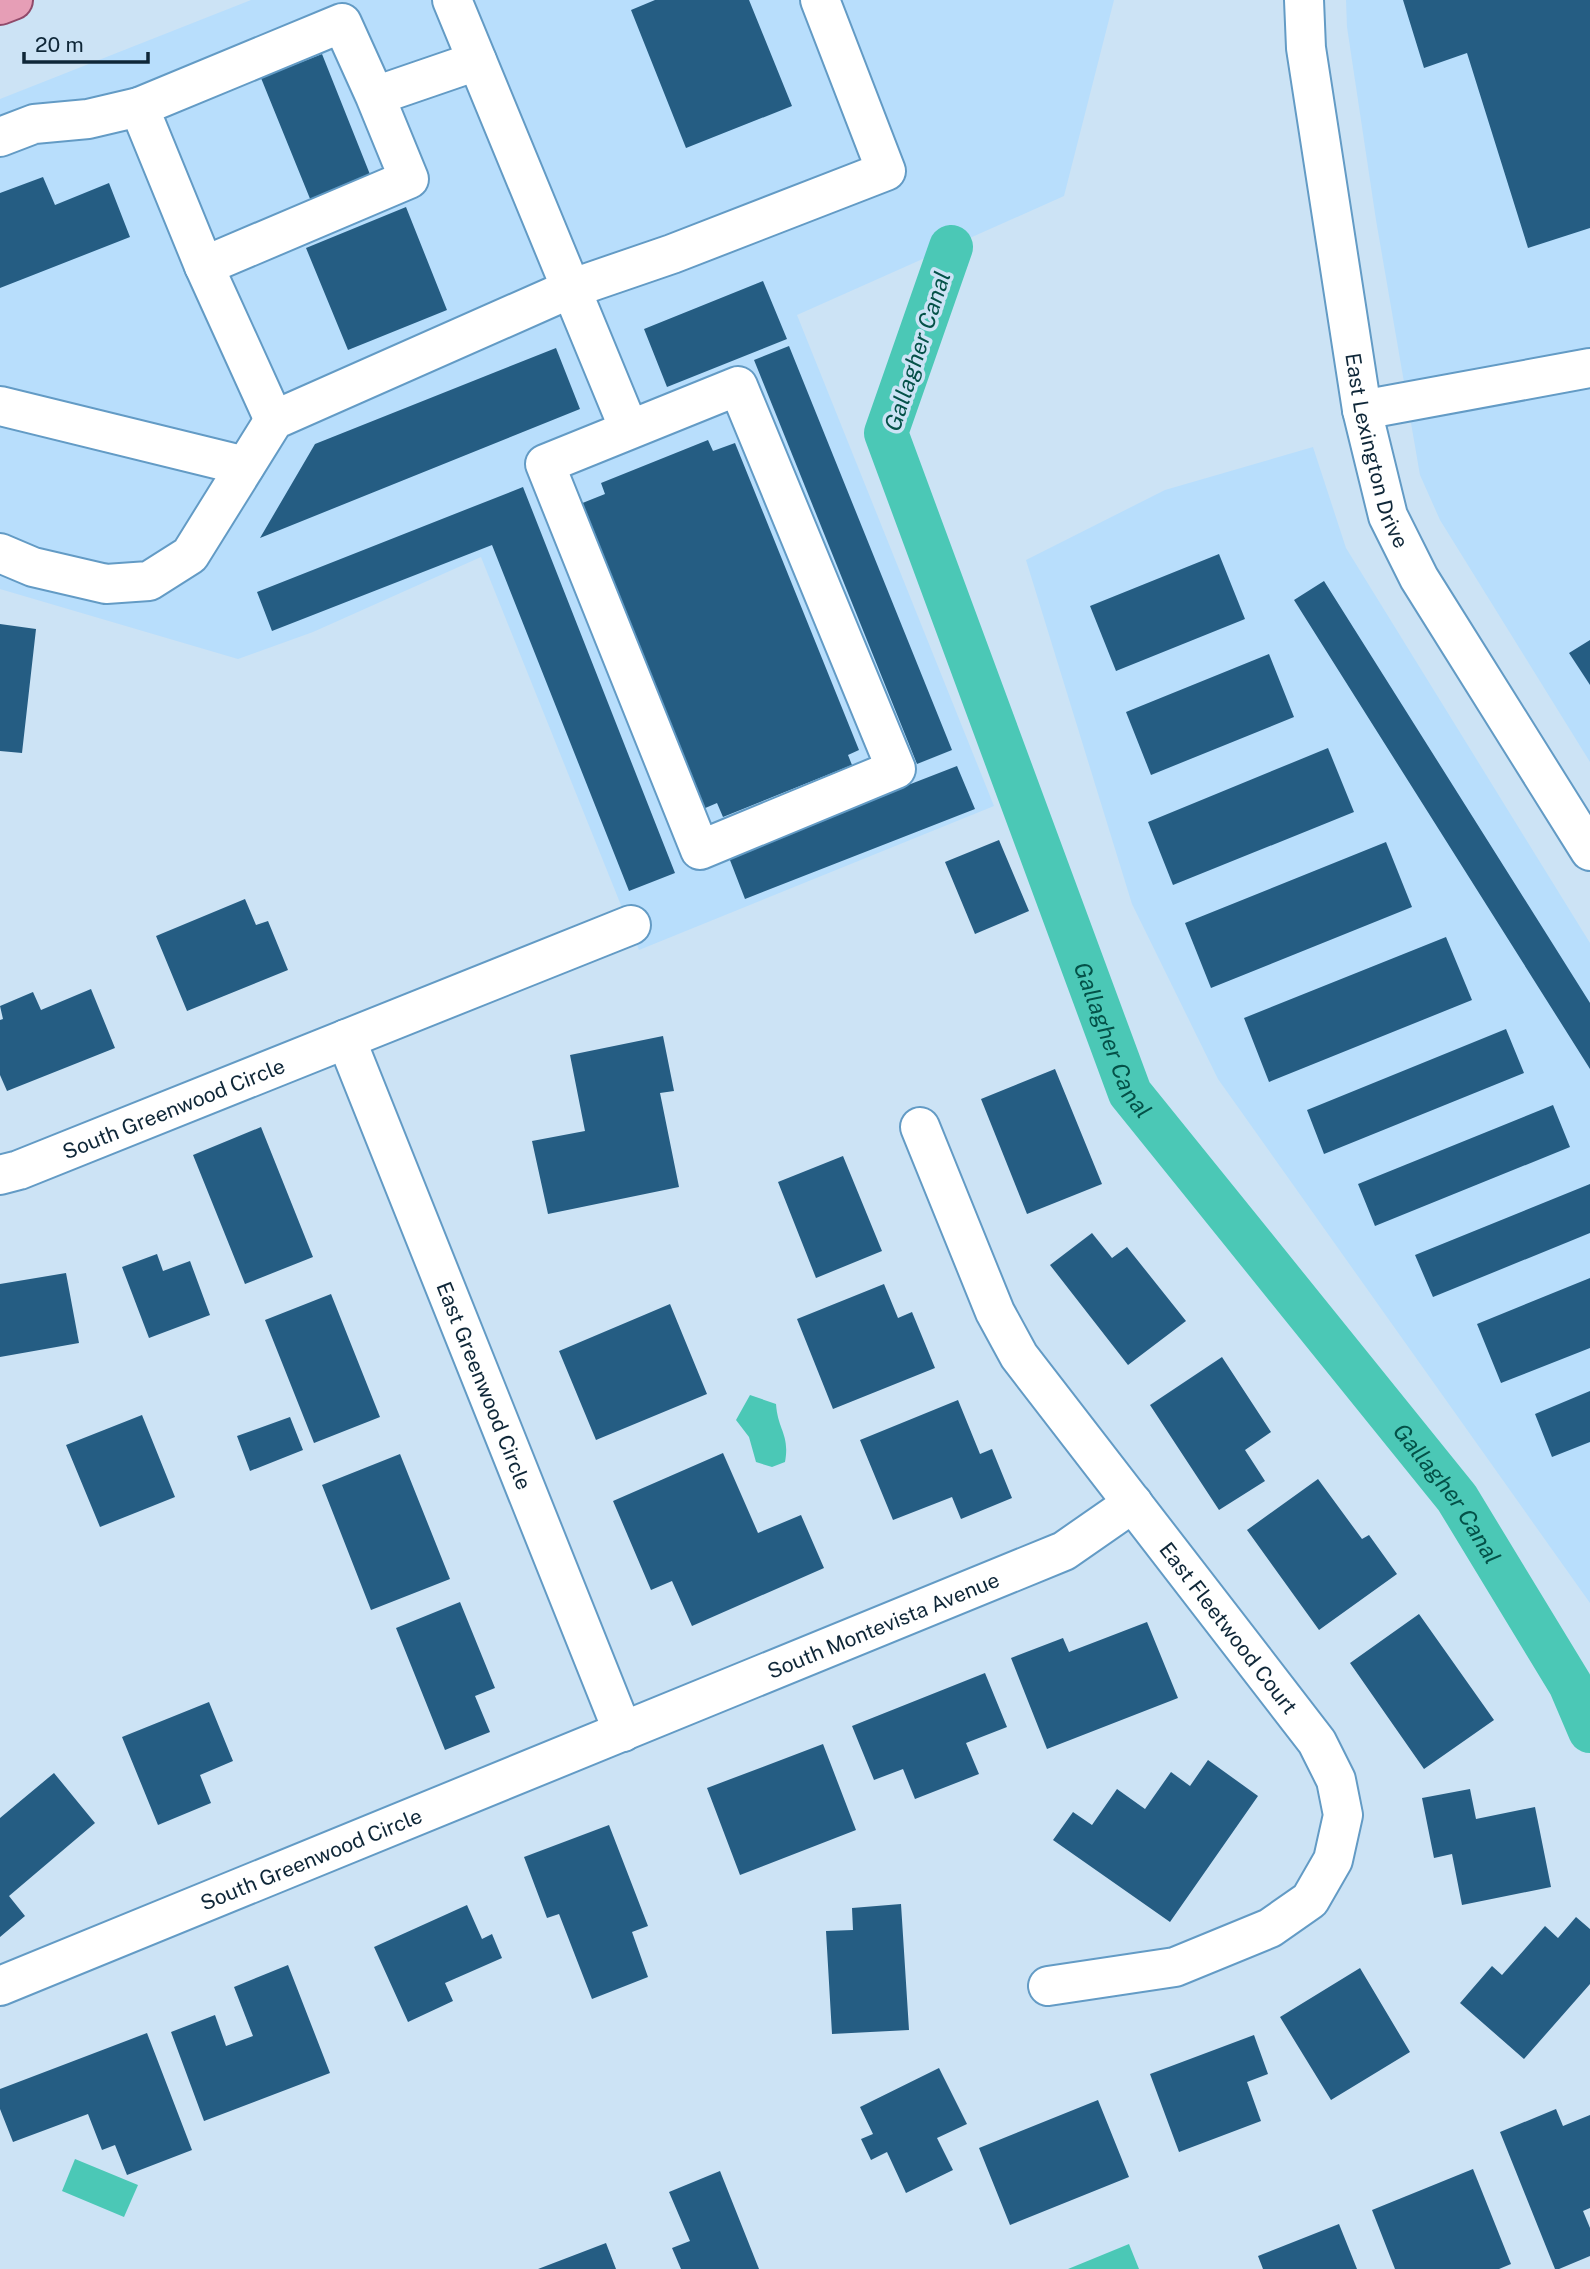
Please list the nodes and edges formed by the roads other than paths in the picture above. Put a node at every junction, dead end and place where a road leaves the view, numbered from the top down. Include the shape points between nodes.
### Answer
1 (13, 0) edge
2 (452, 0) edge
3 (820, 0) edge
4 (1304, 0) edge
5 (0, 5) edge
6 (477, 61) junction
7 (375, 96) junction
8 (139, 107) junction
9 (17, 130) edge
10 (204, 266) junction
11 (570, 289) junction
12 (1590, 368) edge
13 (0, 406) edge
14 (1362, 410) junction
15 (274, 420) junction
16 (629, 429) junction
17 (245, 466) junction
18 (0, 553) edge
19 (1590, 851) edge
20 (631, 925) dead end
21 (346, 1039) junction
22 (920, 1127) dead end
23 (0, 1175) edge
24 (1133, 1503) junction
25 (623, 1732) junction
26 (0, 1986) edge
27 (1048, 1986) dead end

1 - 5 main road
2 - 6 street
3 - 11 street via 886,171
4 - 14 street, East Lexington Drive via 1307,48
6 - 7 street
6 - 11 street
7 - 8 street via 342,23
7 - 10 street via 409,179
8 - 9 street
8 - 10 street
10 - 15 street
11 - 15 street
11 - 16 street
12 - 14 street
13 - 17 street
14 - 19 street, East Lexington Drive via 1388,516 1419,578
15 - 17 street
16 - 16 street via 545,464 700,850 896,769 738,386
17 - 18 street via 190,555 149,581 106,584 33,567
20 - 21 street, South Greenwood Circle
21 - 23 street, South Greenwood Circle
21 - 25 street, East Greenwood Circle
22 - 24 street, East Fleetwood Court via 995,1312 1019,1356
24 - 25 street, South Montevista Avenue via 1064,1551
24 - 27 street, East Fleetwood Court via 1317,1742 1336,1780 1343,1815 1333,1860 1310,1900 1270,1928 1175,1966
25 - 26 street, South Greenwood Circle

